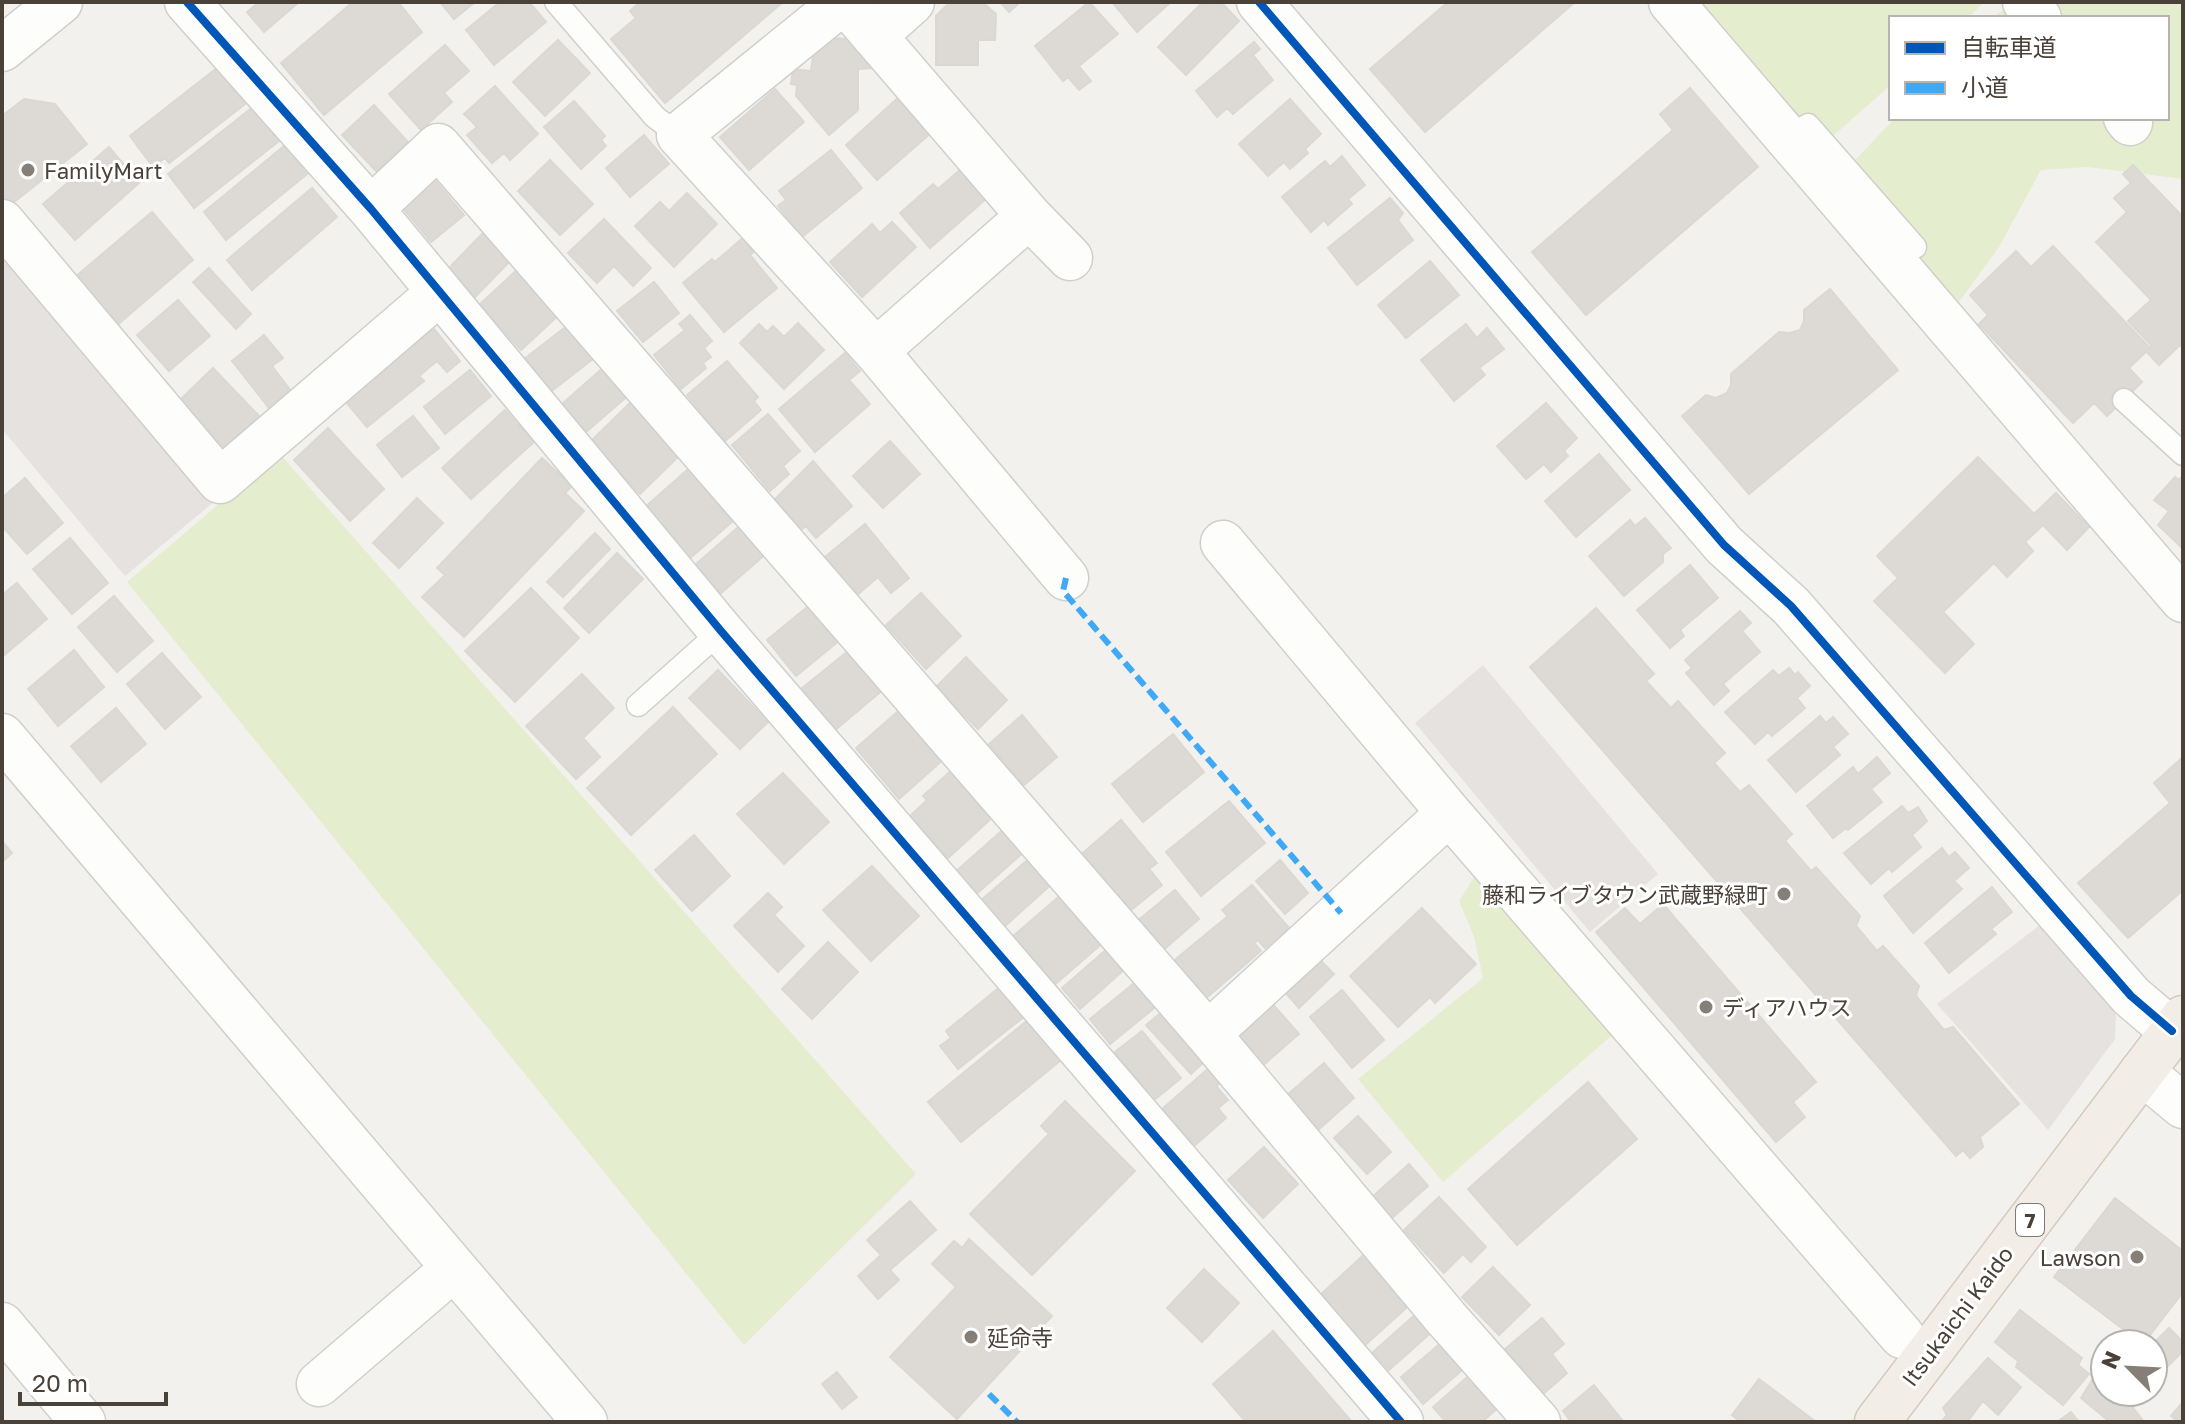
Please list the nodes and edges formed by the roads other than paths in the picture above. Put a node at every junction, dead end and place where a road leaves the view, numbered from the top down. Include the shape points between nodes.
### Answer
1 (60, 2) edge
2 (187, 2) edge
3 (556, 2) edge
4 (844, 2) edge
5 (912, 2) edge
6 (1259, 2) edge
7 (1671, 2) edge
8 (874, 36) junction
9 (2, 49) edge
10 (679, 135) junction
11 (1788, 139) junction
12 (371, 209) junction
13 (1029, 216) junction
14 (2, 222) edge
15 (1915, 247) dead end
16 (1070, 258) dead end
17 (440, 292) junction
18 (876, 351) junction
19 (2124, 400) dead end
20 (2183, 454) edge
21 (1223, 543) dead end
22 (1066, 578) dead end
23 (2183, 600) edge
24 (721, 631) junction
25 (638, 705) dead end
26 (2, 736) edge
27 (1449, 813) junction
28 (2178, 1025) edge
29 (1208, 1034) junction
30 (2142, 1072) junction
31 (2183, 1106) edge
32 (453, 1269) junction
33 (2, 1325) edge
34 (1902, 1336) dead end
35 (319, 1384) dead end
36 (83, 1422) edge
37 (585, 1422) edge
38 (1401, 1422) edge
39 (1538, 1422) edge
40 (1877, 1422) edge

1 - 9 street
2 - 12 street
3 - 10 lane via 655,117
4 - 8 street
4 - 10 street
5 - 8 street
6 - 28 street via 1724,545 1791,606 2131,996
7 - 11 street
8 - 13 street
10 - 18 street
11 - 15 lane via 1808,125
11 - 23 street
12 - 17 street
12 - 29 street via 438,146
13 - 16 street
13 - 18 street
14 - 17 street via 220,481
17 - 24 street
18 - 22 street
19 - 20 lane
21 - 27 street
24 - 25 lane
24 - 38 street
26 - 32 street
27 - 29 street
27 - 34 street
28 - 30 main road, Itsukaichi Kaido / 7
29 - 39 street
30 - 31 street
30 - 40 main road, Itsukaichi Kaido / 7
32 - 35 street
32 - 37 street
33 - 36 street

